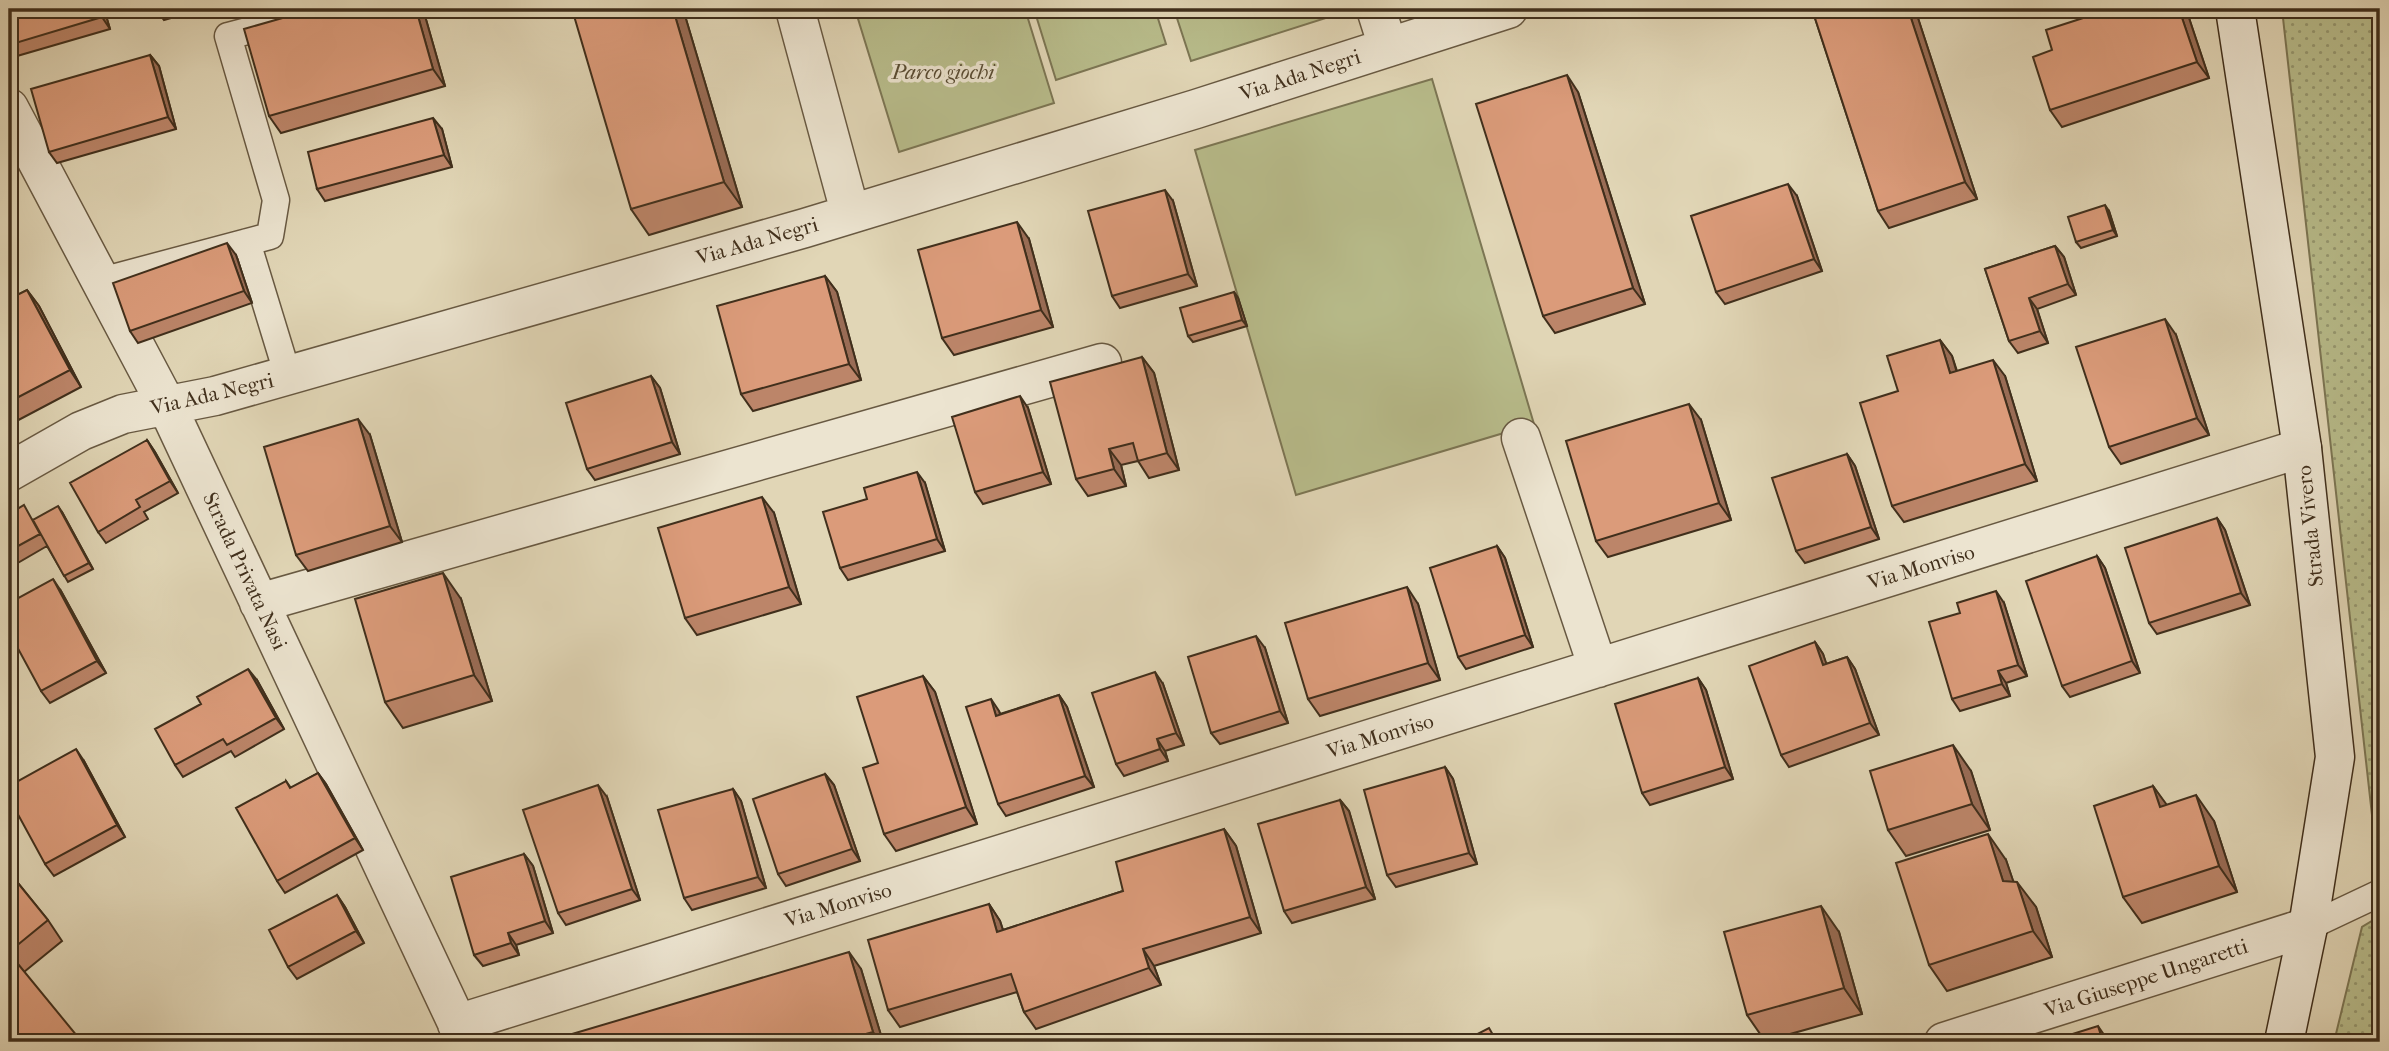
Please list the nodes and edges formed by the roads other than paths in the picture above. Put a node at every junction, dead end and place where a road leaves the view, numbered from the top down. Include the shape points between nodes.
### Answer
1 (332, 9) edge
2 (795, 9) edge
3 (1376, 9) edge
4 (1508, 9) edge
5 (2235, 9) edge
6 (1388, 47) junction
7 (9, 108) edge
8 (850, 212) junction
9 (247, 242) junction
10 (101, 281) junction
11 (1102, 363) dead end
12 (288, 376) junction
13 (167, 406) junction
14 (1521, 438) dead end
15 (2302, 448) junction
16 (9, 472) edge
17 (259, 603) junction
18 (1598, 668) junction
19 (2380, 893) edge
20 (2308, 927) junction
21 (462, 1033) edge
22 (1944, 1042) edge
23 (2284, 1042) edge

1 - 9 lane via 228,36 276,200 270,236
2 - 8 street
3 - 6 street
4 - 6 street, Via Ada Negri
5 - 15 street, Strada Vivero
6 - 8 street, Via Ada Negri
7 - 10 street, Strada Privata Nasi
8 - 12 street, Via Ada Negri
9 - 10 lane
9 - 12 lane
10 - 13 street, Strada Privata Nasi
11 - 17 street
12 - 13 street, Via Ada Negri
13 - 16 street, Via Ada Negri via 123,414 81,431
13 - 17 street, Strada Privata Nasi
14 - 18 street
15 - 18 street, Via Monviso
15 - 20 street, Strada Vivero via 2335,757
17 - 21 street, Strada Privata Nasi
18 - 21 street, Via Monviso
19 - 20 lane
20 - 22 street, Via Giuseppe Ungaretti
20 - 23 street, Strada Vivero

